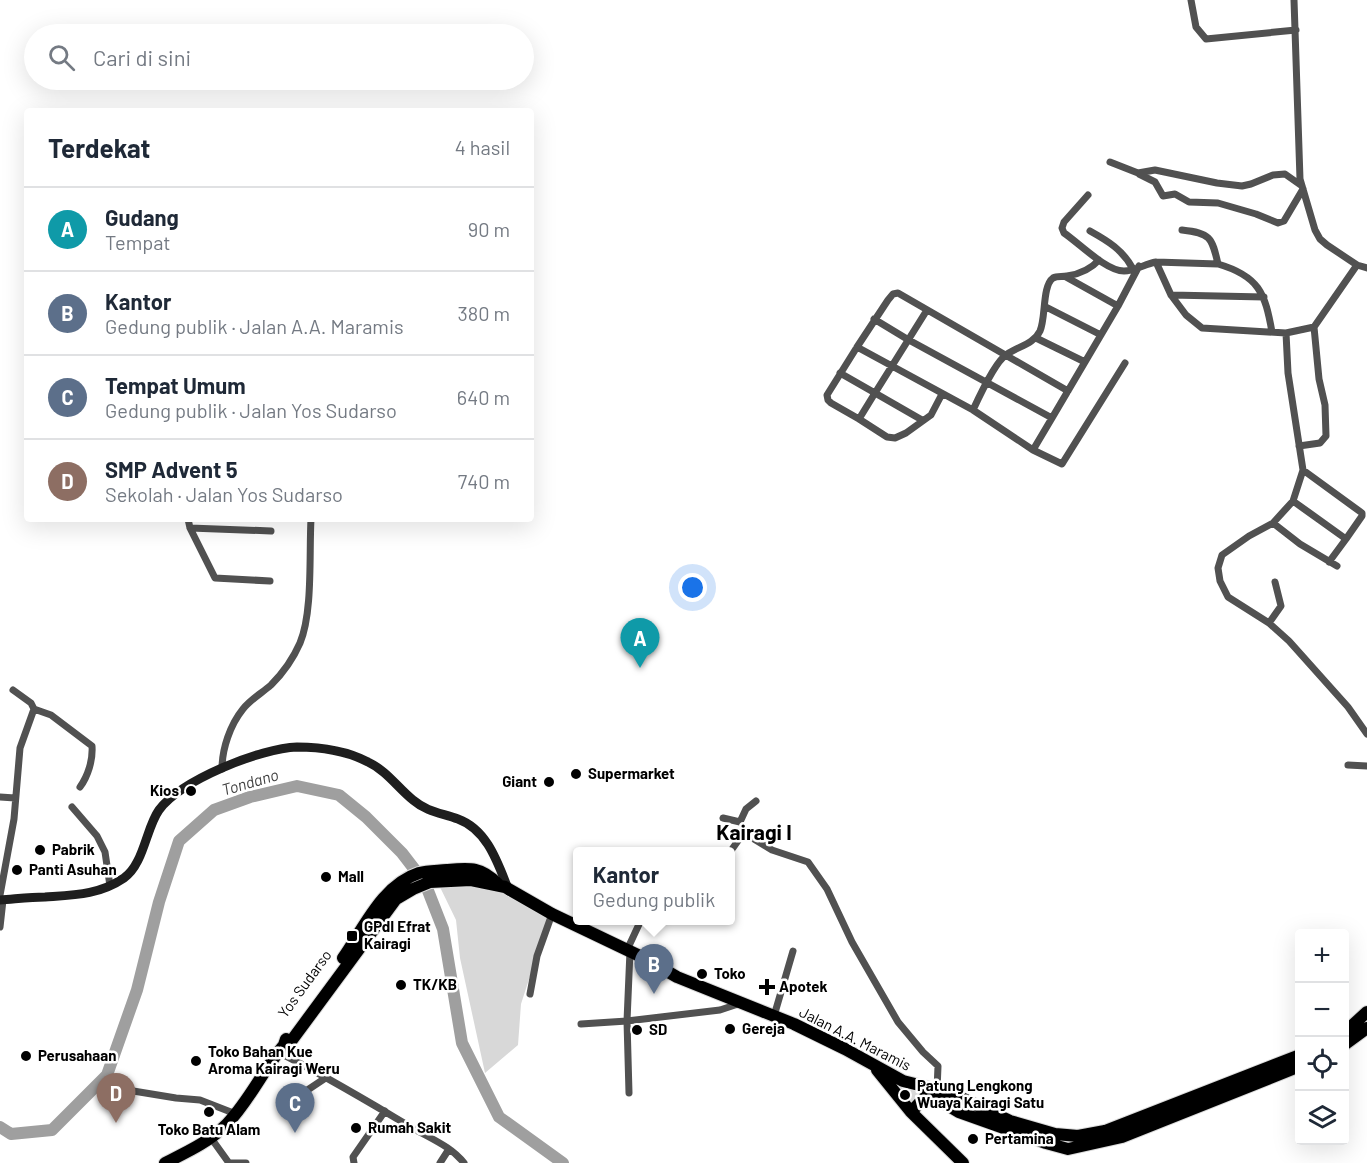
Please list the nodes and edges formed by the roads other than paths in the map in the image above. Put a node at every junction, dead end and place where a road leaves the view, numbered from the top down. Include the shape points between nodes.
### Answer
1 (1191, 0) edge
2 (1294, 0) edge
3 (1296, 30) junction
4 (1110, 162) dead end
5 (1138, 173) junction
6 (1303, 188) junction
7 (1088, 195) dead end
8 (1182, 230) dead end
9 (1090, 231) dead end
10 (1099, 260) junction
11 (1156, 262) junction
12 (1218, 264) junction
13 (1357, 265) junction
14 (1136, 267) junction
15 (1367, 268) edge
16 (1066, 277) junction
17 (1171, 295) junction
18 (1264, 297) junction
19 (1118, 306) junction
20 (1046, 307) junction
21 (927, 310) junction
22 (874, 319) junction
23 (1314, 327) junction
24 (1272, 332) junction
25 (1286, 333) junction
26 (1101, 335) junction
27 (1036, 338) junction
28 (907, 339) junction
29 (857, 347) junction
30 (1005, 355) junction
31 (1085, 362) junction
32 (1125, 363) dead end
33 (891, 366) junction
34 (840, 374) junction
35 (987, 382) junction
36 (1068, 391) junction
37 (874, 393) junction
38 (942, 394) junction
39 (973, 410) junction
40 (1052, 418) junction
41 (859, 419) junction
42 (922, 420) junction
43 (1299, 446) junction
44 (1033, 450) junction
45 (1303, 470) junction
46 (1293, 501) junction
47 (189, 522) edge
48 (311, 522) edge
49 (1273, 523) junction
50 (190, 528) junction
51 (271, 531) dead end
52 (1346, 539) junction
53 (1329, 562) junction
54 (1337, 566) dead end
55 (270, 581) dead end
56 (1275, 582) dead end
57 (1269, 623) junction
58 (13, 690) dead end
59 (34, 709) junction
60 (1367, 734) edge
61 (1348, 765) dead end
62 (1367, 766) edge
63 (222, 769) junction
64 (80, 787) dead end
65 (0, 797) edge
66 (15, 798) junction
67 (756, 801) dead end
68 (72, 807) dead end
69 (723, 818) dead end
70 (740, 822) junction
71 (745, 831) junction
72 (734, 847) edge
73 (110, 886) junction
74 (504, 888) junction
75 (1, 898) edge
76 (552, 914) junction
77 (573, 924) edge
78 (575, 925) edge
79 (639, 925) edge
80 (0, 927) edge
81 (629, 951) junction
82 (794, 951) dead end
83 (530, 994) dead end
84 (741, 1004) junction
85 (1367, 1012) edge
86 (774, 1016) junction
87 (627, 1021) junction
88 (580, 1024) dead end
89 (1349, 1028) edge
90 (1367, 1028) edge
91 (1349, 1042) edge
92 (281, 1048) junction
93 (1295, 1057) edge
94 (875, 1066) junction
95 (1295, 1067) edge
96 (327, 1077) junction
97 (115, 1088) dead end
98 (931, 1092) junction
99 (628, 1093) dead end
100 (288, 1103) dead end
101 (385, 1111) junction
102 (911, 1112) junction
103 (236, 1114) junction
104 (1160, 1116) junction
105 (211, 1138) junction
106 (449, 1149) junction
107 (165, 1163) edge
108 (246, 1163) edge
109 (354, 1163) edge
110 (440, 1163) edge
111 (464, 1163) edge
112 (963, 1163) edge

1 - 3 street via 1196,27 1206,39
2 - 3 street
3 - 6 street
4 - 5 street
5 - 6 street via 1155,170 1242,186 1285,174
5 - 6 street via 1155,182 1162,196 1175,194 1189,202 1218,204 1278,223 1284,221
6 - 13 street via 1320,239
7 - 10 street via 1064,222 1062,230
8 - 12 street via 1207,235
9 - 14 street via 1115,246
10 - 14 street via 1119,270
10 - 16 street
11 - 12 street
11 - 14 street
11 - 17 street
12 - 18 street via 1252,279
13 - 15 street
13 - 23 street
14 - 19 street
16 - 19 street
16 - 20 street via 1056,277 1049,283
17 - 18 street
17 - 24 street via 1202,328
18 - 24 street
19 - 26 street
20 - 26 street
20 - 27 street
21 - 22 street via 896,292
21 - 28 street
21 - 30 street
22 - 28 street
22 - 29 street
23 - 25 street
23 - 43 street via 1326,436 1320,443
24 - 25 street
25 - 43 street
26 - 31 street
27 - 30 street
27 - 31 street
28 - 33 street
28 - 35 street
29 - 33 street
29 - 34 street
30 - 35 street
30 - 36 street
31 - 36 street
32 - 44 street via 1062,464
33 - 37 street
33 - 38 street
34 - 37 street
34 - 41 street via 827,395 828,400
35 - 39 street
35 - 40 street
36 - 40 street
37 - 41 street
37 - 42 street
38 - 39 street
38 - 42 street via 931,415
39 - 44 street
40 - 44 street
41 - 42 street via 891,438 906,433
43 - 45 street
45 - 46 street
45 - 52 street via 1362,513
46 - 49 street
46 - 52 street
47 - 50 street
48 - 63 street via 308,596 300,643 288,666 236,717 224,748
49 - 53 street
49 - 57 street via 1222,555 1218,568 1228,597
50 - 51 street
50 - 55 street via 215,578
52 - 53 street
53 - 54 street
56 - 57 street via 1281,606
57 - 60 street via 1348,707
58 - 59 street
59 - 64 street via 51,715 92,746 90,766
59 - 66 street via 20,748
61 - 62 street
63 - 73 main road via 196,779 165,803 127,876
63 - 74 main road via 288,748 350,754 369,762 420,806 468,823 483,838
65 - 66 street
66 - 75 street
67 - 70 street via 746,809
68 - 73 street via 97,836 105,852
69 - 70 street
70 - 71 street
71 - 72 street
71 - 98 street via 772,850 808,862 816,871 898,1022 938,1066
73 - 75 main road via 78,895
74 - 76 highway, Jalan A.A. Maramis
74 - 92 highway, Yos Sudarso via 460,874 402,888 292,1040
75 - 80 street
76 - 77 highway, Jalan A.A. Maramis
76 - 83 street via 537,956
78 - 81 highway, Jalan A.A. Maramis
79 - 81 street
81 - 84 highway, Jalan A.A. Maramis
81 - 87 street
82 - 86 street
84 - 86 highway, Jalan A.A. Maramis
84 - 87 street
85 - 89 highway
86 - 94 highway, Jalan A.A. Maramis
87 - 88 street
87 - 99 street
90 - 91 highway
92 - 96 street
92 - 103 highway, Yos Sudarso
93 - 104 highway
94 - 98 highway, Jalan A.A. Maramis
94 - 102 highway
95 - 104 highway
96 - 100 street
96 - 101 street
97 - 103 street via 200,1100
98 - 102 highway
98 - 104 highway, Jalan A.A. Maramis via 969,1116 1068,1149 1109,1141
101 - 106 street
101 - 109 street via 353,1157
102 - 112 highway
103 - 105 highway, Yos Sudarso
105 - 107 highway, Yos Sudarso
105 - 108 street via 229,1162
106 - 110 street
106 - 111 street

